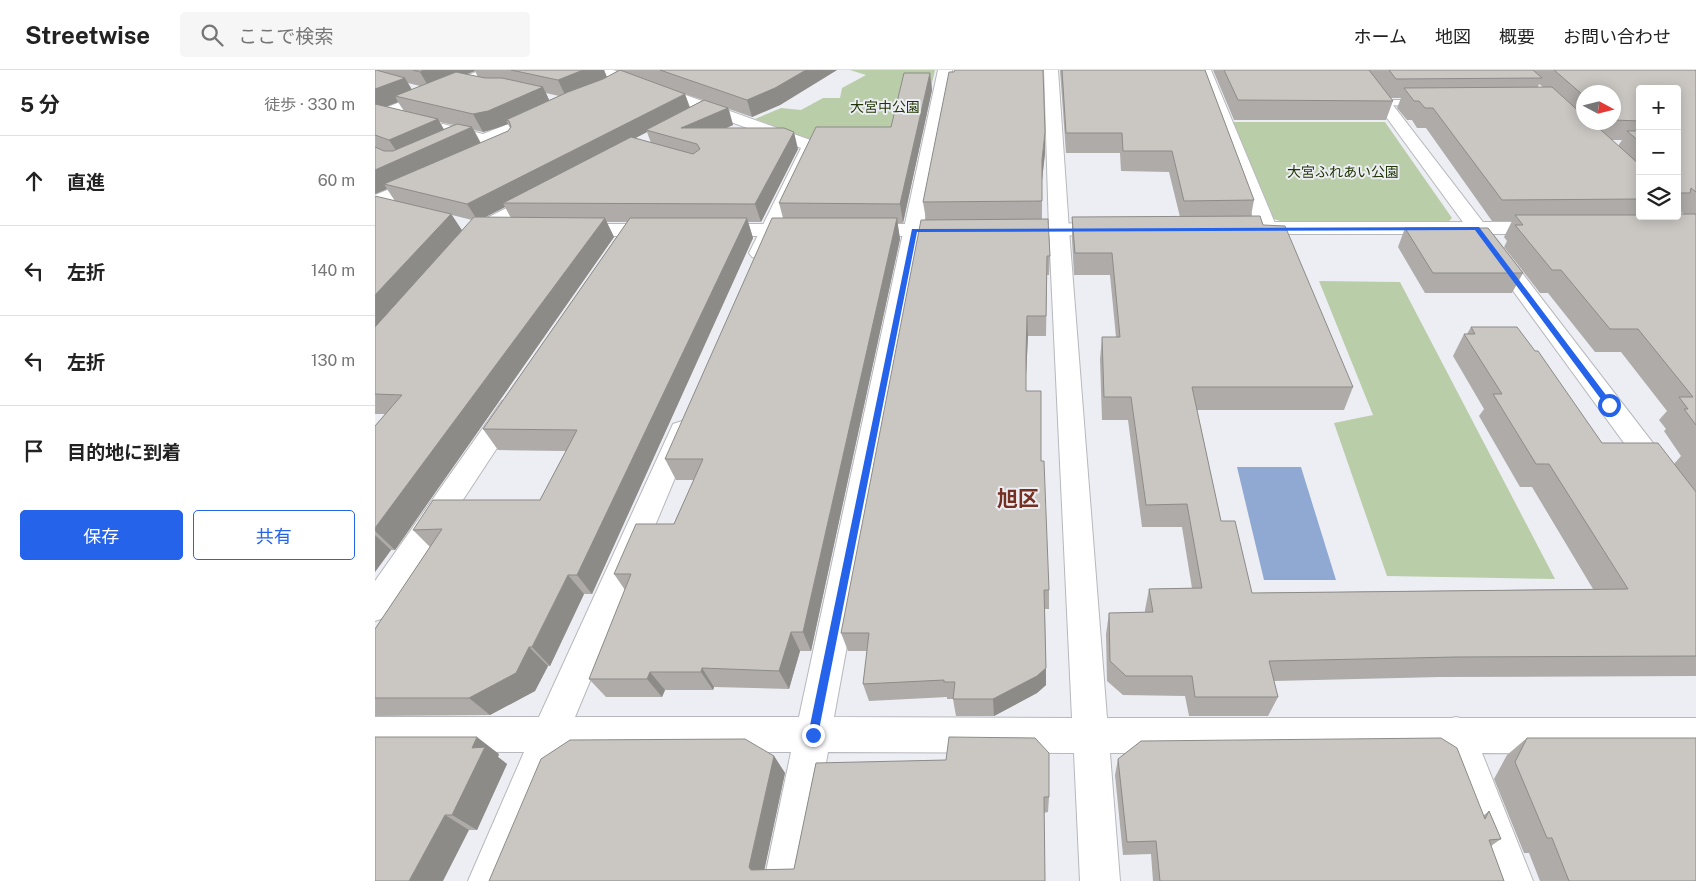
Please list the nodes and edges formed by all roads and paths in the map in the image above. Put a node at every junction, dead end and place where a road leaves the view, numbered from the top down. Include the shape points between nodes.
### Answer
1 (494, 70) edge
2 (597, 70) edge
3 (945, 70) edge
4 (1051, 70) edge
5 (1204, 70) edge
6 (1359, 70) edge
7 (625, 78) junction
8 (459, 83) junction
9 (476, 87) edge
10 (412, 89) edge
11 (604, 90) edge
12 (431, 94) junction
13 (1384, 103) junction
14 (1442, 103) edge
15 (707, 109) junction
16 (553, 111) edge
17 (379, 116) edge
18 (691, 118) edge
19 (411, 122) edge
20 (430, 126) edge
21 (504, 133) junction
22 (467, 135) junction
23 (450, 142) edge
24 (482, 154) edge
25 (446, 171) edge
26 (557, 188) edge
27 (381, 207) edge
28 (471, 227) junction
29 (1228, 228) edge
30 (1267, 228) junction
31 (1477, 228) junction
32 (1566, 228) edge
33 (518, 229) edge
34 (1128, 229) edge
35 (556, 230) edge
36 (631, 230) junction
37 (769, 230) junction
38 (827, 230) edge
39 (847, 230) edge
40 (915, 230) junction
41 (1059, 230) junction
42 (461, 252) edge
43 (615, 253) edge
44 (751, 272) edge
45 (526, 385) edge
46 (691, 408) edge
47 (1696, 520) edge
48 (375, 607) edge
49 (375, 734) edge
50 (1456, 734) junction
51 (549, 735) junction
52 (813, 735) junction
53 (1092, 736) junction
54 (1696, 736) edge
55 (488, 881) edge
56 (784, 881) edge
57 (1101, 881) edge
58 (1513, 881) edge

1 - 8 street
2 - 7 street
3 - 40 street
4 - 41 street
5 - 30 street
6 - 13 street
7 - 11 street
7 - 15 street
8 - 9 lane
8 - 12 street
10 - 12 lane
12 - 17 street
13 - 14 lane
13 - 31 street
15 - 18 street
15 - 37 street via 810,146
16 - 21 street
17 - 19 street
20 - 22 street
21 - 22 street via 484,139
21 - 24 street via 518,138
22 - 23 lane
25 - 27 street
26 - 28 street
28 - 33 street
28 - 42 street
29 - 30 street
30 - 31 street
31 - 32 street
31 - 47 street
34 - 41 street
35 - 36 street
36 - 37 street
36 - 43 street
37 - 38 street
37 - 44 street
39 - 40 street
40 - 41 street
40 - 52 street
41 - 53 street
45 - 48 street
46 - 51 street
49 - 51 street
50 - 53 street
50 - 54 street
50 - 58 street
51 - 52 street
51 - 55 street
52 - 53 street
52 - 56 street
53 - 57 street

